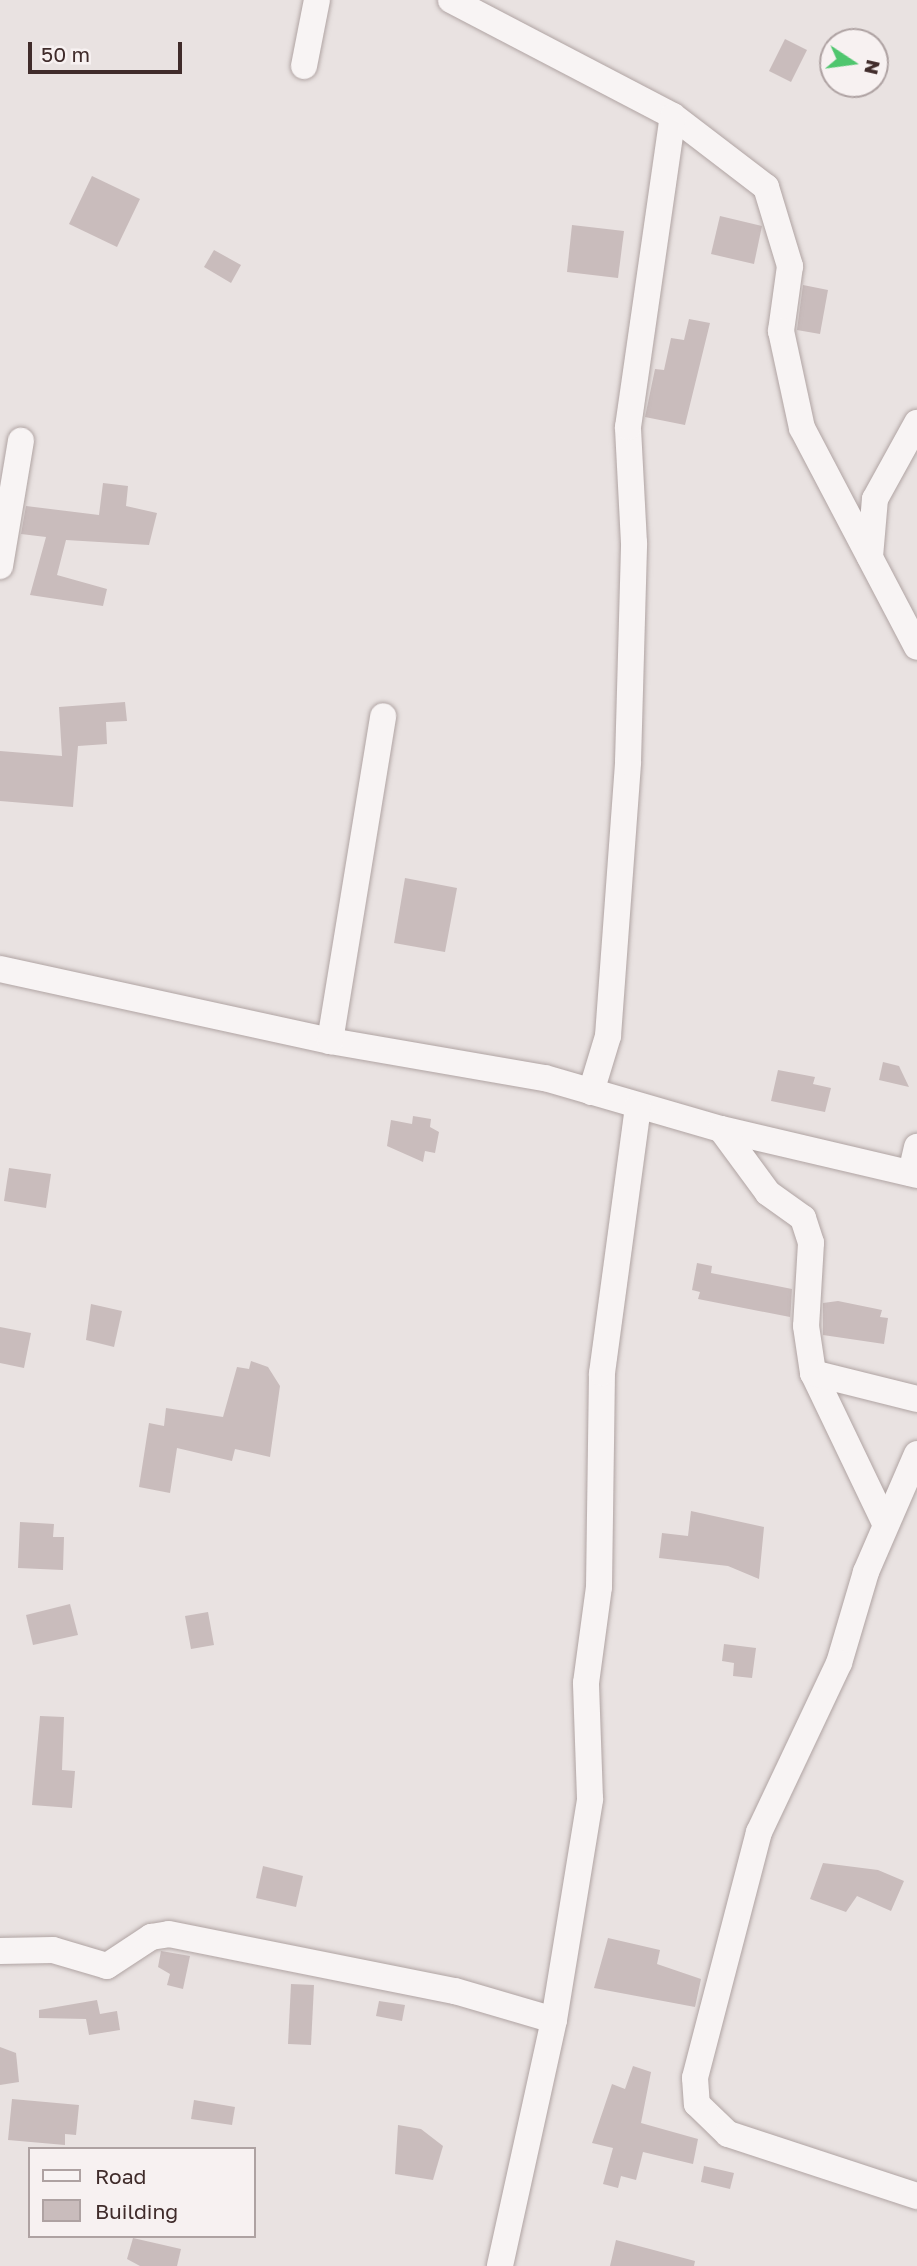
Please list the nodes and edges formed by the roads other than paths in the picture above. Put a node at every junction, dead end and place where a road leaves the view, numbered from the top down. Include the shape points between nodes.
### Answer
1 (317, 0) edge
2 (451, 0) edge
3 (304, 66) dead end
4 (673, 116) junction
5 (917, 423) edge
6 (22, 441) dead end
7 (870, 557) junction
8 (0, 566) edge
9 (917, 647) edge
10 (383, 716) dead end
11 (0, 969) edge
12 (330, 1041) junction
13 (592, 1092) junction
14 (638, 1105) junction
15 (721, 1129) junction
16 (917, 1147) edge
17 (914, 1174) edge
18 (813, 1373) junction
19 (917, 1399) edge
20 (917, 1454) edge
21 (885, 1523) junction
22 (0, 1951) edge
23 (554, 2020) junction
24 (917, 2196) edge
25 (500, 2266) edge

1 - 3 street
2 - 4 street
4 - 7 street via 766,187 780,216 790,265 781,331 802,428
4 - 13 street via 628,427 634,542 628,762 608,1036
5 - 7 street via 875,499
6 - 8 street
7 - 9 street
10 - 12 street
11 - 12 street
12 - 13 street via 545,1078
13 - 14 street
14 - 15 street
14 - 23 street via 602,1373 599,1587 586,1683 590,1799
15 - 17 street
15 - 18 street via 768,1193 803,1218 811,1242 806,1326
16 - 17 street
18 - 19 street
18 - 21 street
20 - 21 street
21 - 24 street via 839,1663 759,1832 695,2078 697,2104 728,2134
22 - 23 street via 53,1950 107,1966 151,1937 169,1934 506,2003
23 - 25 street

